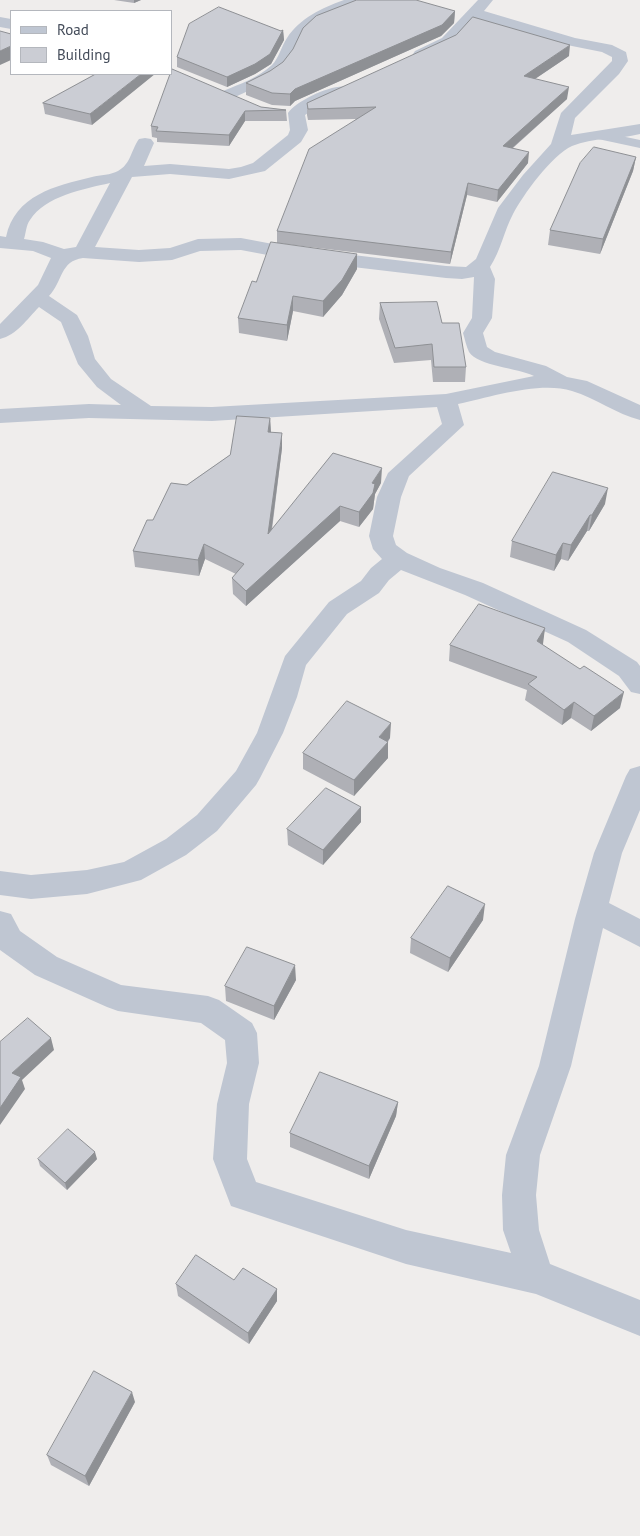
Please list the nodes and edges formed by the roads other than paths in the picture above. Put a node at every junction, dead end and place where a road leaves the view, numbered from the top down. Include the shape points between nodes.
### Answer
1 (360, 0) edge
2 (486, 0) edge
3 (474, 13) junction
4 (402, 63) edge
5 (353, 85) edge
6 (246, 102) edge
7 (640, 130) edge
8 (602, 136) junction
9 (145, 143) dead end
10 (640, 144) edge
11 (559, 146) junction
12 (126, 174) junction
13 (7, 242) edge
14 (74, 254) junction
15 (480, 266) junction
16 (38, 298) junction
17 (0, 333) edge
18 (560, 382) junction
19 (446, 400) junction
20 (146, 412) junction
21 (640, 413) edge
22 (0, 416) edge
23 (398, 559) junction
24 (640, 685) edge
25 (640, 776) edge
26 (0, 883) edge
27 (593, 908) junction
28 (0, 923) edge
29 (640, 934) edge
30 (536, 1276) junction
31 (640, 1318) edge

1 - 6 street via 306,25 298,33 283,63 267,77 222,91
2 - 3 street
3 - 4 street via 448,41
3 - 11 street via 606,48 620,55 614,70 567,117
5 - 12 street via 289,113 299,130 295,138 259,167 229,174 170,169
7 - 8 street
8 - 10 lane
8 - 11 street
9 - 12 street via 138,162
11 - 15 street via 504,214
12 - 13 street via 44,198 31,206
12 - 14 street via 98,227
13 - 14 street
14 - 15 street via 172,254 198,245 220,243 436,271 458,272 475,270
14 - 16 street via 60,259
15 - 18 street via 485,279 482,318 472,333 478,350 488,356 540,370
16 - 17 street
16 - 20 street via 70,319 86,360 104,383
18 - 19 street via 536,382
18 - 21 street via 579,386
19 - 20 street via 212,414
19 - 23 street via 453,425 399,473 389,497 381,536 385,549
20 - 22 street via 89,411
23 - 24 street via 577,636 628,669
23 - 26 street via 370,587 338,608 294,662 284,698 246,778 207,823 176,847 131,872 87,882 31,887
25 - 27 street via 608,854
27 - 29 street
27 - 30 street via 555,1066 523,1155 519,1195 521,1230
28 - 30 street via 9,940 46,966 118,998 208,1010 241,1033 243,1063 233,1104 230,1158 243,1194 406,1247
30 - 31 street

